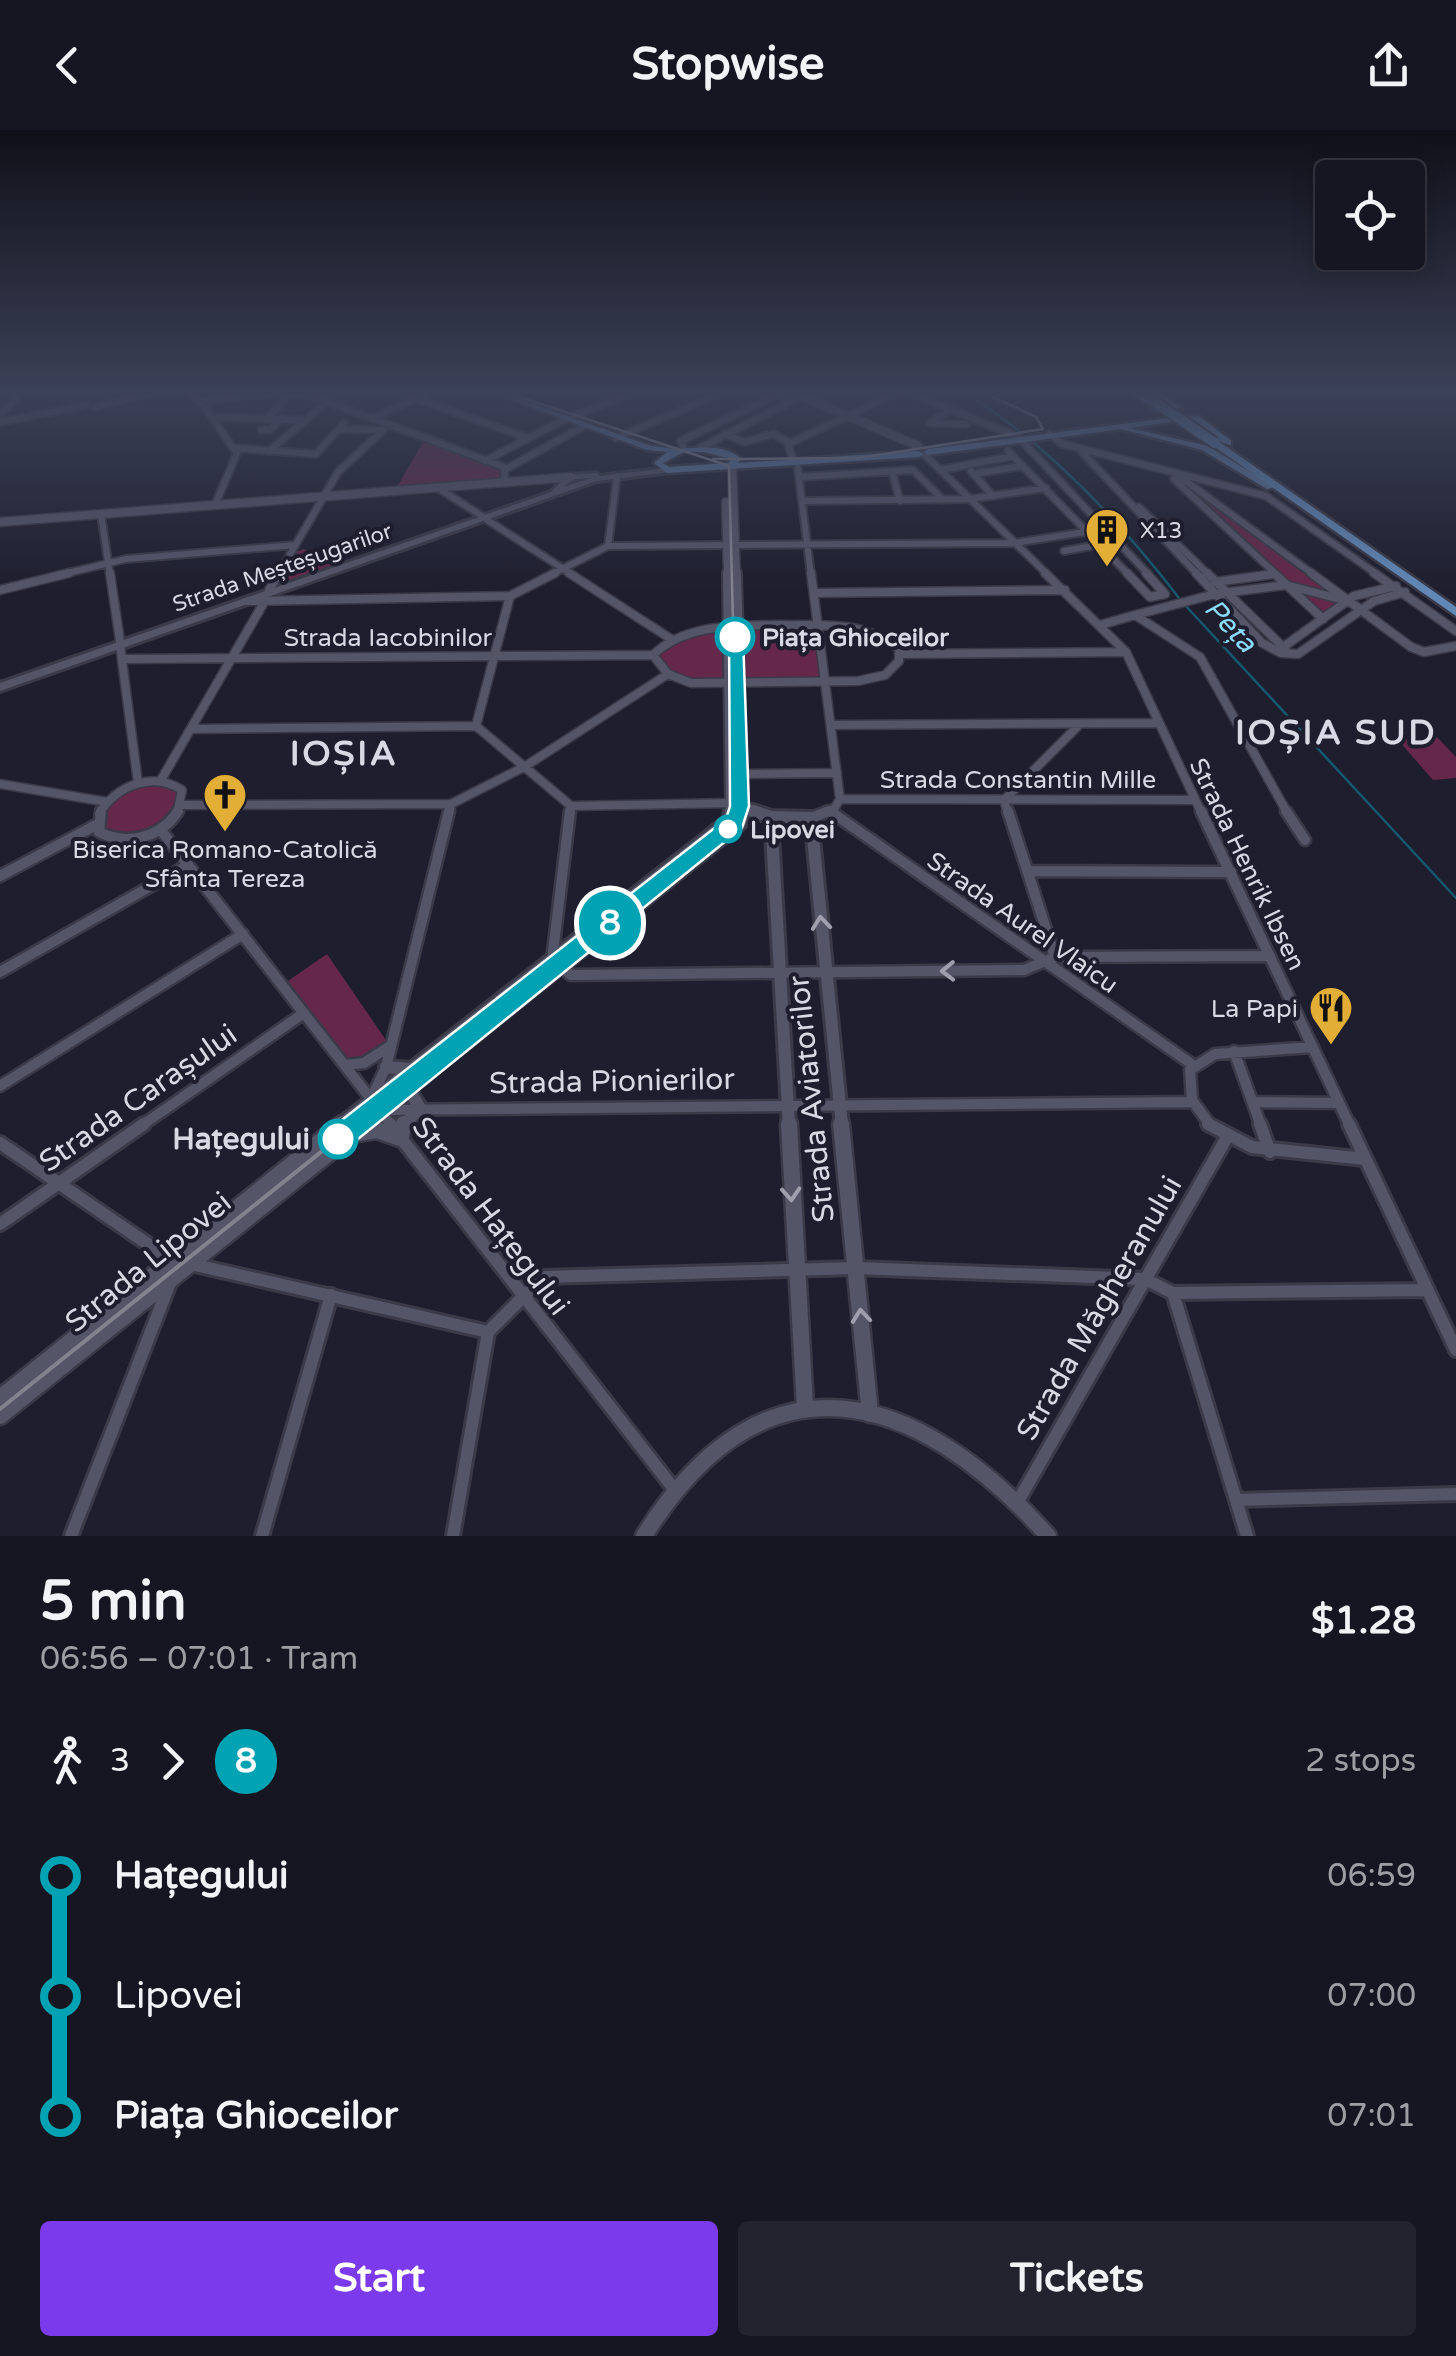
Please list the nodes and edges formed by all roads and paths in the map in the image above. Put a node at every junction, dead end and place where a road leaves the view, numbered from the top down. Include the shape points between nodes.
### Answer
1 (234, 459) edge
2 (352, 459) edge
3 (476, 459) edge
4 (491, 459) edge
5 (525, 459) edge
6 (663, 459) edge
7 (726, 459) edge
8 (804, 459) edge
9 (811, 459) edge
10 (929, 459) edge
11 (992, 459) edge
12 (1016, 459) edge
13 (1044, 459) edge
14 (1088, 459) edge
15 (1092, 459) edge
16 (1119, 459) edge
17 (1219, 459) edge
18 (1229, 459) edge
19 (1239, 459) edge
20 (1240, 459) edge
21 (794, 460) junction
22 (658, 461) junction
23 (732, 461) junction
24 (1255, 461) dead end
25 (485, 462) junction
26 (713, 465) junction
27 (966, 465) junction
28 (1023, 466) junction
29 (1095, 466) junction
30 (506, 469) junction
31 (667, 470) junction
32 (940, 470) junction
33 (892, 471) junction
34 (1169, 471) junction
35 (972, 474) junction
36 (618, 476) junction
37 (800, 477) junction
38 (505, 482) junction
39 (571, 482) junction
40 (1270, 487) junction
41 (438, 488) junction
42 (1046, 488) junction
43 (1120, 494) junction
44 (324, 496) junction
45 (993, 496) junction
46 (1078, 498) junction
47 (900, 500) junction
48 (944, 500) junction
49 (970, 500) junction
50 (804, 501) junction
51 (1059, 501) junction
52 (215, 505) junction
53 (101, 514) junction
54 (483, 517) junction
55 (0, 522) edge
56 (1091, 532) junction
57 (1014, 543) junction
58 (730, 544) junction
59 (808, 544) junction
60 (1104, 544) junction
61 (295, 546) junction
62 (608, 546) junction
63 (1064, 551) dead end
64 (1374, 554) junction
65 (108, 563) junction
66 (563, 568) junction
67 (1274, 574) junction
68 (1412, 576) junction
69 (1215, 582) junction
70 (1286, 585) junction
71 (1396, 586) junction
72 (0, 590) edge
73 (1065, 590) junction
74 (1405, 592) junction
75 (815, 593) junction
76 (1226, 593) junction
77 (1215, 594) junction
78 (510, 596) junction
79 (264, 598) junction
80 (1347, 601) junction
81 (1456, 609) edge
82 (1360, 610) junction
83 (1135, 615) junction
84 (1323, 619) junction
85 (1100, 626) junction
86 (733, 628) junction
87 (820, 628) junction
88 (1456, 631) edge
89 (671, 639) junction
90 (120, 643) junction
91 (1456, 646) edge
92 (1278, 648) junction
93 (1126, 652) junction
94 (900, 654) junction
95 (654, 655) junction
96 (494, 656) junction
97 (230, 658) junction
98 (123, 660) junction
99 (668, 674) junction
100 (828, 682) junction
101 (734, 684) junction
102 (0, 685) edge
103 (1159, 723) junction
104 (832, 724) junction
105 (1079, 725) junction
106 (476, 726) junction
107 (190, 729) junction
108 (524, 767) junction
109 (837, 773) junction
110 (742, 774) junction
111 (161, 780) junction
112 (138, 783) junction
113 (0, 784) edge
114 (840, 799) junction
115 (1004, 800) junction
116 (1195, 800) junction
117 (106, 802) junction
118 (450, 804) junction
119 (182, 805) junction
120 (570, 806) junction
121 (738, 806) junction
122 (830, 811) junction
123 (771, 817) junction
124 (810, 818) junction
125 (96, 825) junction
126 (160, 830) junction
127 (1305, 840) dead end
128 (188, 864) junction
129 (1028, 872) junction
130 (1231, 872) junction
131 (0, 876) edge
132 (243, 934) junction
133 (1270, 956) junction
134 (1050, 959) junction
135 (556, 964) junction
136 (0, 972) edge
137 (778, 973) junction
138 (826, 973) junction
139 (304, 1013) junction
140 (390, 1046) junction
141 (1313, 1046) junction
142 (1234, 1051) junction
143 (345, 1065) junction
144 (1193, 1065) junction
145 (386, 1068) junction
146 (414, 1068) junction
147 (0, 1086) edge
148 (408, 1088) junction
149 (839, 1102) junction
150 (1193, 1102) junction
151 (1255, 1102) junction
152 (1338, 1103) junction
153 (786, 1104) junction
154 (375, 1105) junction
155 (420, 1108) junction
156 (348, 1136) junction
157 (400, 1138) junction
158 (1226, 1139) junction
159 (0, 1143) edge
160 (1270, 1152) junction
161 (1366, 1160) junction
162 (60, 1183) junction
163 (0, 1224) edge
164 (169, 1260) junction
165 (189, 1264) junction
166 (856, 1268) junction
167 (796, 1269) junction
168 (173, 1276) junction
169 (1145, 1279) junction
170 (1427, 1290) junction
171 (1174, 1294) junction
172 (331, 1295) junction
173 (521, 1298) junction
174 (488, 1332) junction
175 (1456, 1350) edge
176 (0, 1398) edge
177 (805, 1407) junction
178 (870, 1414) junction
179 (0, 1416) edge
180 (674, 1489) junction
181 (1456, 1494) edge
182 (1236, 1500) junction
183 (1017, 1503) junction
184 (71, 1536) edge
185 (262, 1536) edge
186 (453, 1536) edge
187 (644, 1536) edge
188 (1048, 1536) edge
189 (1247, 1536) edge

1 - 52 street
2 - 44 street
3 - 25 street
4 - 25 street
5 - 30 street
6 - 22 main road
7 - 23 main road
8 - 21 main road
9 - 21 main road
10 - 32 street, Strada Henrik Ibsen
11 - 27 street
12 - 28 street
13 - 46 street
14 - 29 street
15 - 29 street
16 - 34 street
17 - 40 main road
18 - 40 highway
19 - 64 highway
20 - 68 highway
21 - 23 main road
21 - 37 street
22 - 31 main road
22 - 39 main road
23 - 26 main road
23 - 58 street
24 - 68 highway
25 - 30 street
26 - 31 main road
26 - 58 street via 725,472
27 - 32 street
27 - 35 street
28 - 35 street
28 - 42 street
29 - 43 street
30 - 38 street
31 - 36 main road
32 - 49 street, Strada Henrik Ibsen
33 - 37 street
33 - 47 street
33 - 48 street via 914,470
34 - 67 street
34 - 71 street via 1266,496
34 - 80 street
35 - 45 street
36 - 39 main road
36 - 62 street
37 - 50 street
38 - 39 street
38 - 41 street
39 - 54 main road, Strada Meșteșugarilor
39 - 54 main road, Strada Meșteșugarilor
40 - 64 highway
41 - 44 street
41 - 54 street
42 - 45 street
42 - 51 street
43 - 69 street
43 - 77 street
44 - 52 street
44 - 61 street
45 - 49 street
46 - 51 street
46 - 60 street via 1165,594 1150,597
47 - 48 street
47 - 50 street
48 - 49 street
49 - 57 street, Strada Henrik Ibsen
50 - 59 street
51 - 56 street
52 - 53 street
53 - 55 street
53 - 65 street
54 - 66 street
54 - 79 main road, Strada Meșteșugarilor
56 - 57 street
56 - 60 street
57 - 59 street
57 - 73 street, Strada Henrik Ibsen
58 - 59 street
58 - 62 street
58 - 86 street
59 - 75 street
60 - 63 street
61 - 65 street
61 - 79 street
62 - 66 street
64 - 81 highway
65 - 72 street
65 - 90 street
66 - 78 street
66 - 89 street
67 - 69 street
67 - 70 street
68 - 81 highway
69 - 76 street
70 - 76 street
70 - 80 street
70 - 84 street
71 - 74 street
71 - 80 street
73 - 75 street
73 - 85 street, Strada Henrik Ibsen
74 - 82 street
74 - 88 street
75 - 87 street
76 - 77 street
76 - 92 street
77 - 83 street
77 - 92 street
78 - 79 street
78 - 96 street
79 - 90 main road, Strada Meșteșugarilor
79 - 90 main road, Strada Meșteșugarilor
79 - 97 street
80 - 82 street
80 - 84 street
82 - 91 street via 1416,650
82 - 92 street via 1294,654
83 - 85 street
83 - 127 street via 1210,670
84 - 92 street
85 - 93 street, Strada Henrik Ibsen
86 - 87 street
86 - 89 street
86 - 101 street
87 - 94 street via 872,631 896,644
87 - 100 street
89 - 95 street
90 - 98 street
90 - 102 main road, Strada Meșteșugarilor
93 - 94 street
93 - 103 street, Strada Henrik Ibsen
94 - 100 street via 896,666 878,678
95 - 96 street, Strada Iacobinilor
95 - 99 street
96 - 97 street, Strada Iacobinilor
96 - 106 street
97 - 98 street, Strada Iacobinilor
97 - 107 street
98 - 112 street
99 - 101 street
99 - 108 street
100 - 101 street
100 - 104 street
101 - 110 street
101 - 121 street
103 - 105 street
103 - 116 street, Strada Henrik Ibsen
104 - 105 street
104 - 109 street
105 - 115 street
106 - 107 street
106 - 108 street
107 - 111 street
108 - 118 street
108 - 120 street
109 - 110 street
109 - 114 street
110 - 121 street
111 - 112 street
111 - 119 street via 182,790
112 - 117 street
113 - 117 street
114 - 115 street, Strada Constantin Mille
114 - 122 street
115 - 116 street, Strada Constantin Mille
115 - 129 street
116 - 130 street, Strada Henrik Ibsen
117 - 125 street
118 - 119 street
118 - 140 street
119 - 126 street
120 - 121 street
120 - 135 street
121 - 123 street
121 - 135 street, Strada Lipovei via 742,820 732,832
122 - 124 street
122 - 134 street, Strada Aurel Vlaicu
123 - 124 street
123 - 137 street, Strada Aviatorilor
138 -> 124 street, Strada Aviatorilor
125 - 126 street via 117,840
125 - 131 street
126 - 128 street, Strada Hațegului
128 - 132 street, Strada Hațegului
128 - 136 street
129 - 130 street
129 - 134 street
130 - 133 street, Strada Henrik Ibsen
132 - 139 street, Strada Hațegului
132 - 147 street
133 - 134 street
133 - 141 street, Strada Henrik Ibsen
134 -> 138 street via 1024,970
134 - 144 street, Strada Aurel Vlaicu
135 - 137 street via 571,975
135 - 146 street, Strada Lipovei
135 - 148 street, Strada Lipovei
137 - 138 street
137 - 153 street, Strada Aviatorilor
138 - 149 street, Strada Aviatorilor
139 - 143 street, Strada Hațegului
139 - 162 street, Strada Carașului
140 - 143 street via 364,1063
140 - 145 street
141 - 142 street
141 - 152 street, Strada Henrik Ibsen
142 - 144 street
142 - 151 street
143 - 154 street, Strada Hațegului
144 - 150 street
145 - 146 street
145 - 154 street
146 - 154 street, Strada Lipovei
148 - 154 street, Strada Lipovei
148 - 155 street
149 - 150 street
149 - 153 street
149 - 166 street, Strada Aviatorilor
150 - 158 street
151 - 152 street
151 - 160 street
152 - 161 street, Strada Henrik Ibsen
153 - 155 street, Strada Pionierilor
153 -> 167 street, Strada Aviatorilor
154 - 155 street, Strada Pionierilor
154 - 156 street, Strada Lipovei
154 - 157 street, Strada Hațegului
154 - 164 street, Strada Lipovei
155 - 157 street via 405,1120
156 - 157 street via 377,1130
156 - 165 street, Strada Lipovei
157 - 173 street, Strada Hațegului
158 - 160 street
158 - 169 street, Strada Măgheranului
159 - 162 street
160 - 161 street
161 - 170 street, Strada Henrik Ibsen
162 - 163 street, Strada Carașului
162 - 164 street
164 - 165 street
164 - 176 street, Strada Lipovei
165 - 168 street, Strada Lipovei
165 - 172 street
166 - 167 street
166 - 169 street
178 -> 166 street, Strada Aviatorilor
167 - 173 street via 543,1277
167 - 177 street, Strada Aviatorilor
168 - 179 street, Strada Lipovei
168 - 184 street
169 - 171 street
169 - 183 street, Strada Măgheranului
170 - 171 street
170 - 175 street, Strada Henrik Ibsen
171 - 182 street
172 - 174 street
172 - 185 street
173 - 174 street
173 - 180 street, Strada Hațegului
174 - 186 street
177 - 178 street
177 - 180 street via 723,1446
178 - 183 street via 936,1442
180 - 187 street
181 - 182 street
182 - 189 street
183 - 188 street

